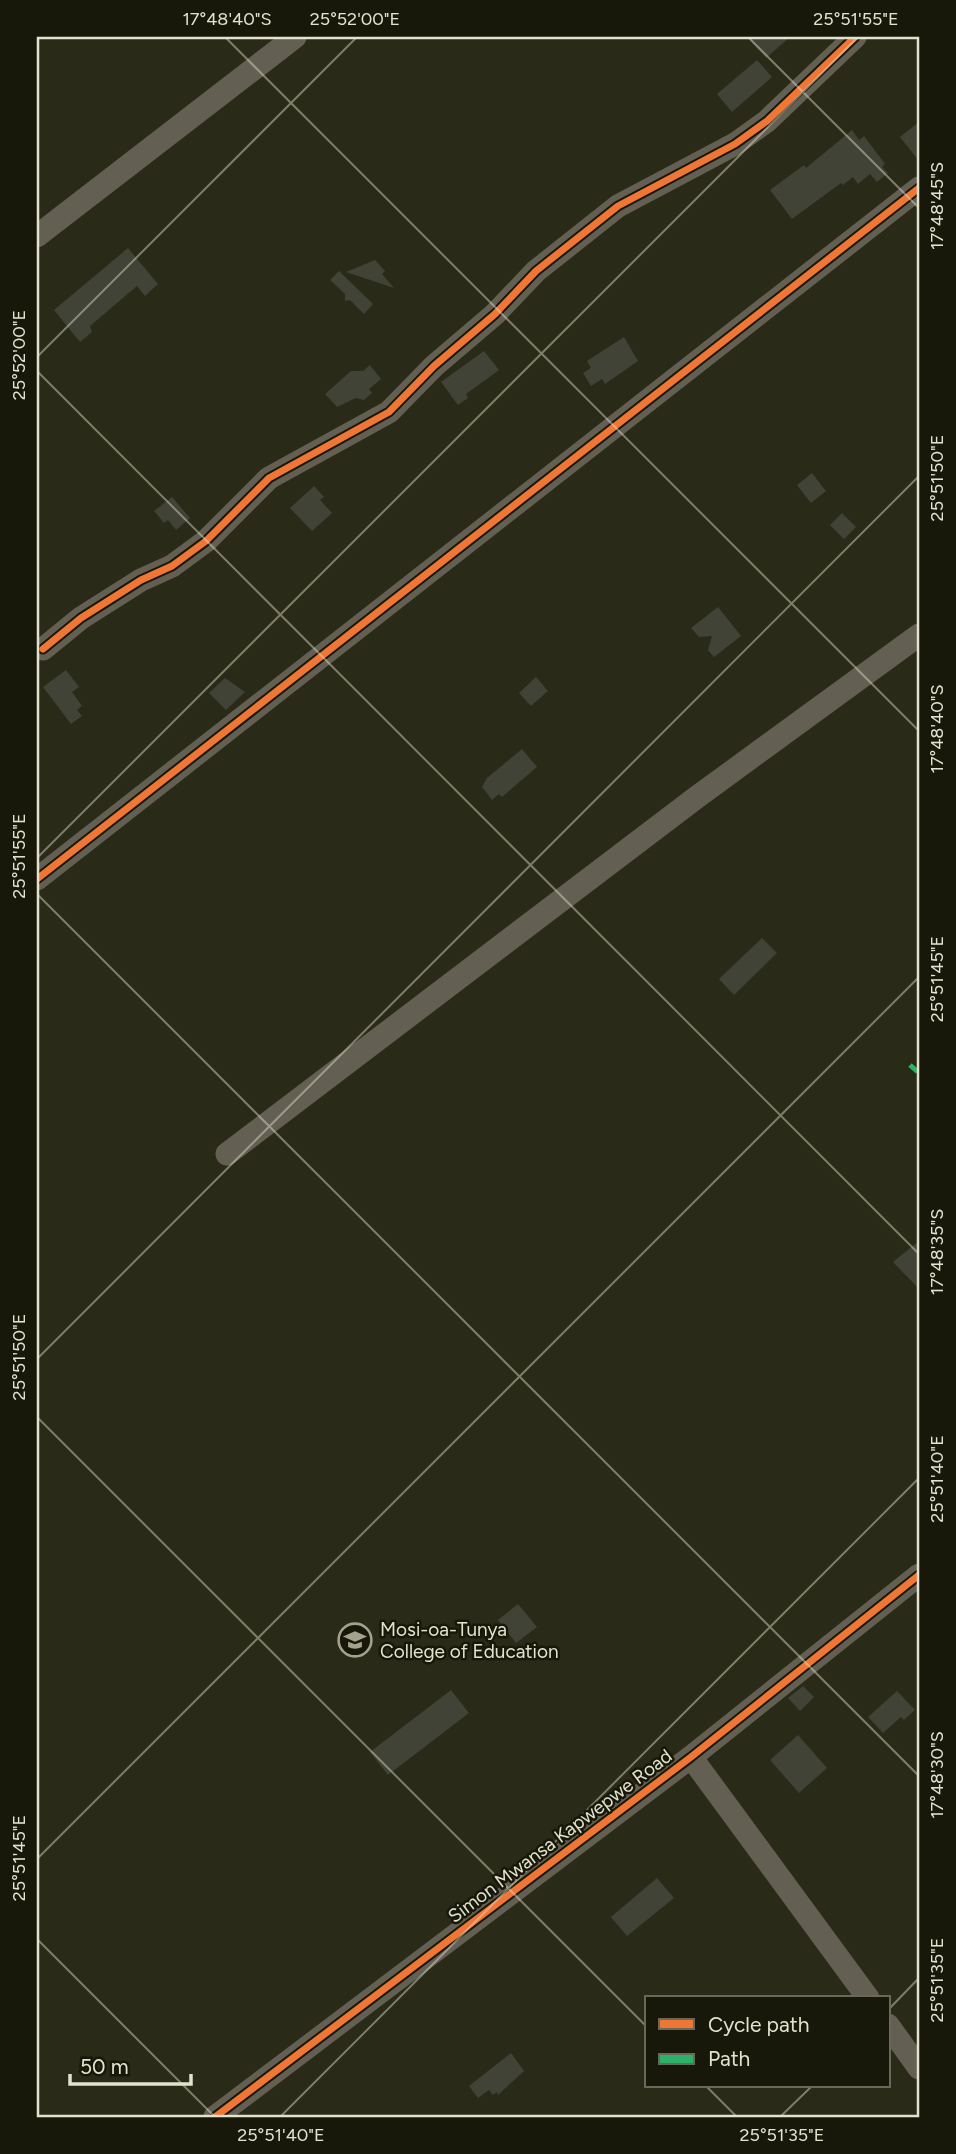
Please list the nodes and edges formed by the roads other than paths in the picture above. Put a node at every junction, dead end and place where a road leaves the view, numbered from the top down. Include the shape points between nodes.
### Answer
1 (295, 37) edge
2 (855, 37) edge
3 (919, 188) edge
4 (37, 236) edge
5 (919, 635) edge
6 (43, 649) dead end
7 (37, 880) edge
8 (227, 1154) dead end
9 (917, 1581) edge
10 (691, 1756) junction
11 (867, 1996) edge
12 (890, 2028) edge
13 (919, 2068) edge
14 (215, 2117) edge

1 - 4 street
2 - 6 street via 746,136 618,206 536,271 389,412 269,478 206,541 81,618
3 - 7 street
5 - 8 street via 696,797
9 - 10 street, Simon Mwansa Kapwepwe Road
10 - 11 street
10 - 14 street, Simon Mwansa Kapwepwe Road
12 - 13 street

